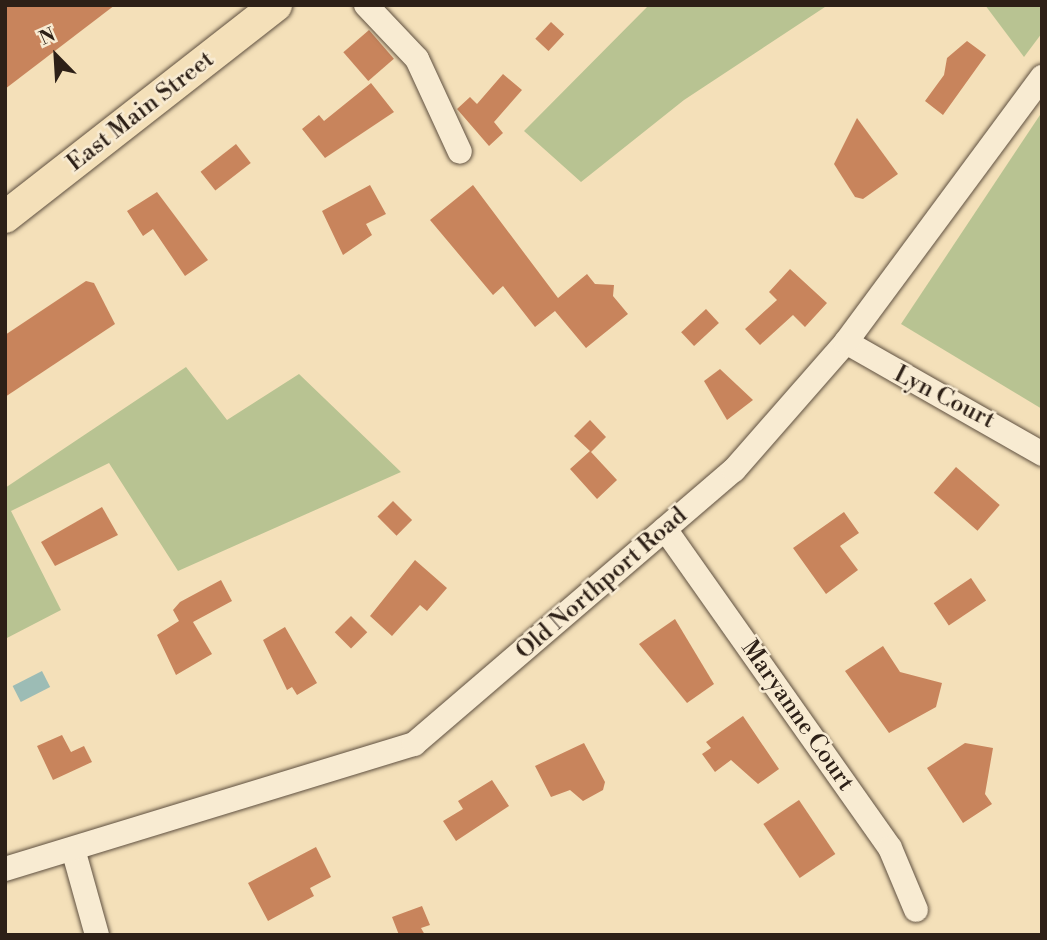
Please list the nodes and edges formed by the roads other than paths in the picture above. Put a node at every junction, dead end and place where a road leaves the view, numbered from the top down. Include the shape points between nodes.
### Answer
1 (276, 5) edge
2 (366, 5) edge
3 (1042, 77) edge
4 (460, 152) dead end
5 (5, 217) edge
6 (846, 342) junction
7 (1042, 454) edge
8 (665, 529) junction
9 (72, 849) junction
10 (5, 869) edge
11 (916, 910) dead end
12 (97, 935) edge

1 - 5 main road, East Main Street
2 - 4 street via 417,59
3 - 6 street, Old Northport Road
6 - 7 street, Lyn Court
6 - 8 street, Old Northport Road via 734,470
8 - 9 street, Old Northport Road via 414,744
8 - 11 street, Maryanne Court via 890,848
9 - 10 street, Old Northport Road
9 - 12 street

